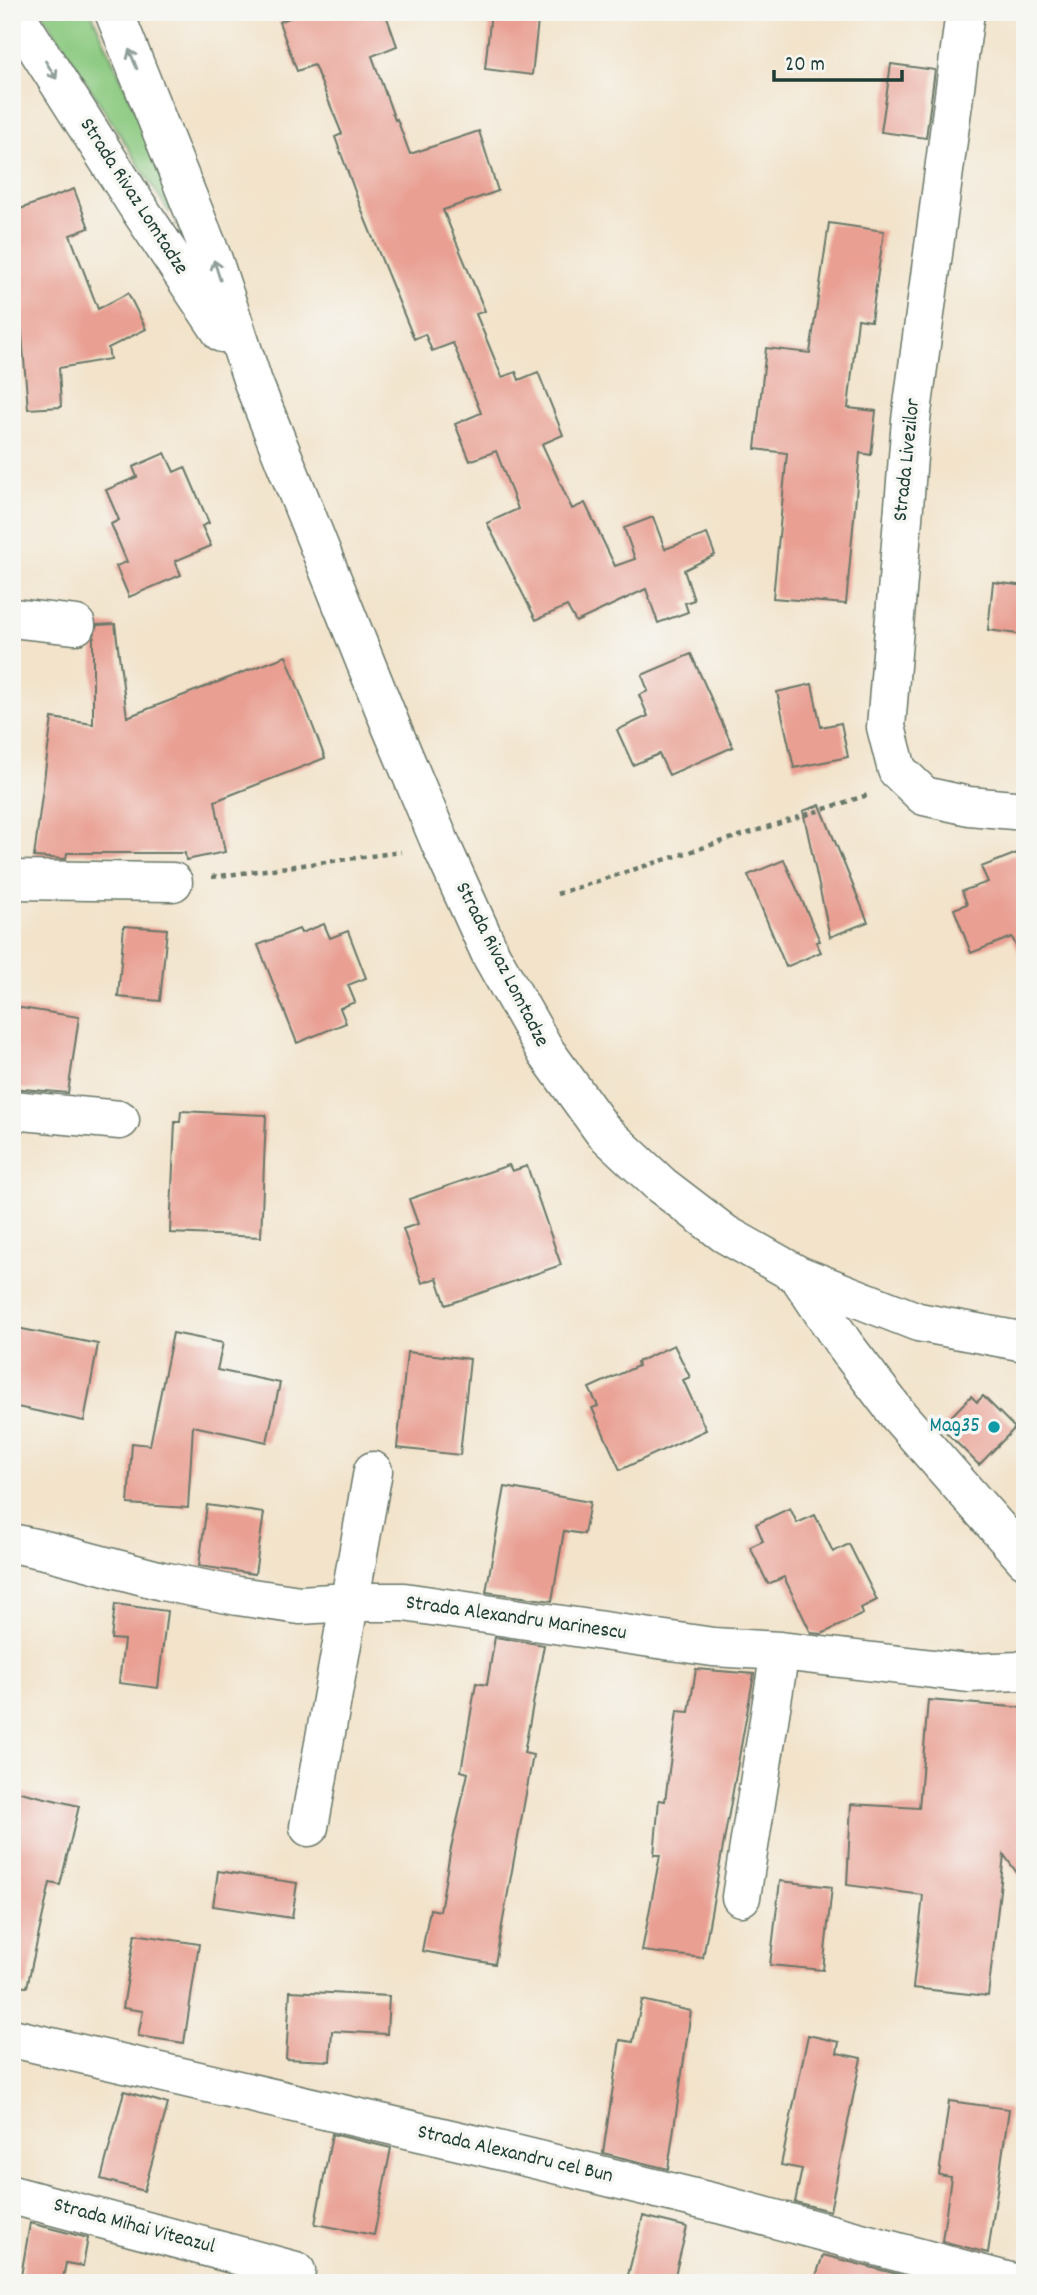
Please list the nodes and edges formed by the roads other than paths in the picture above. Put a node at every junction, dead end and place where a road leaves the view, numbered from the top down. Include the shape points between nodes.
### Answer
1 (14, 12) edge
2 (114, 12) edge
3 (965, 12) edge
4 (253, 382) junction
5 (12, 618) edge
6 (76, 625) dead end
7 (1025, 811) edge
8 (12, 880) edge
9 (173, 882) road end
10 (12, 1110) edge
11 (120, 1120) dead end
12 (798, 1275) junction
13 (1025, 1342) edge
14 (373, 1471) dead end
15 (12, 1544) edge
16 (1025, 1559) edge
17 (348, 1602) junction
18 (780, 1651) junction
19 (1025, 1669) edge
20 (309, 1826) dead end
21 (741, 1897) dead end
22 (12, 2038) edge
23 (12, 2195) edge
24 (296, 2270) dead end
25 (1014, 2283) edge

1 -> 4 street, Strada Rivaz Lomtadze
4 -> 2 street, Strada Rivaz Lomtadze via 213,260
3 - 7 street, Strada Livezilor via 907,460 886,727 897,770 925,796
4 - 12 street, Strada Rivaz Lomtadze via 442,847 491,955 546,1052 603,1131 661,1185 725,1234
5 - 6 street
8 - 9 street
10 - 11 street
12 - 13 street, Strada Rivaz Lomtadze via 918,1322
12 - 16 street via 899,1416
14 - 17 street
15 - 17 street, Strada Alexandru Marinescu via 238,1597 300,1605
17 - 18 street, Strada Alexandru Marinescu via 404,1602 713,1647
17 - 20 street
18 - 19 street, Strada Alexandru Marinescu via 968,1673
18 - 21 street
22 - 25 street, Strada Alexandru cel Bun via 719,2204
23 - 24 street, Strada Mihai Viteazul

